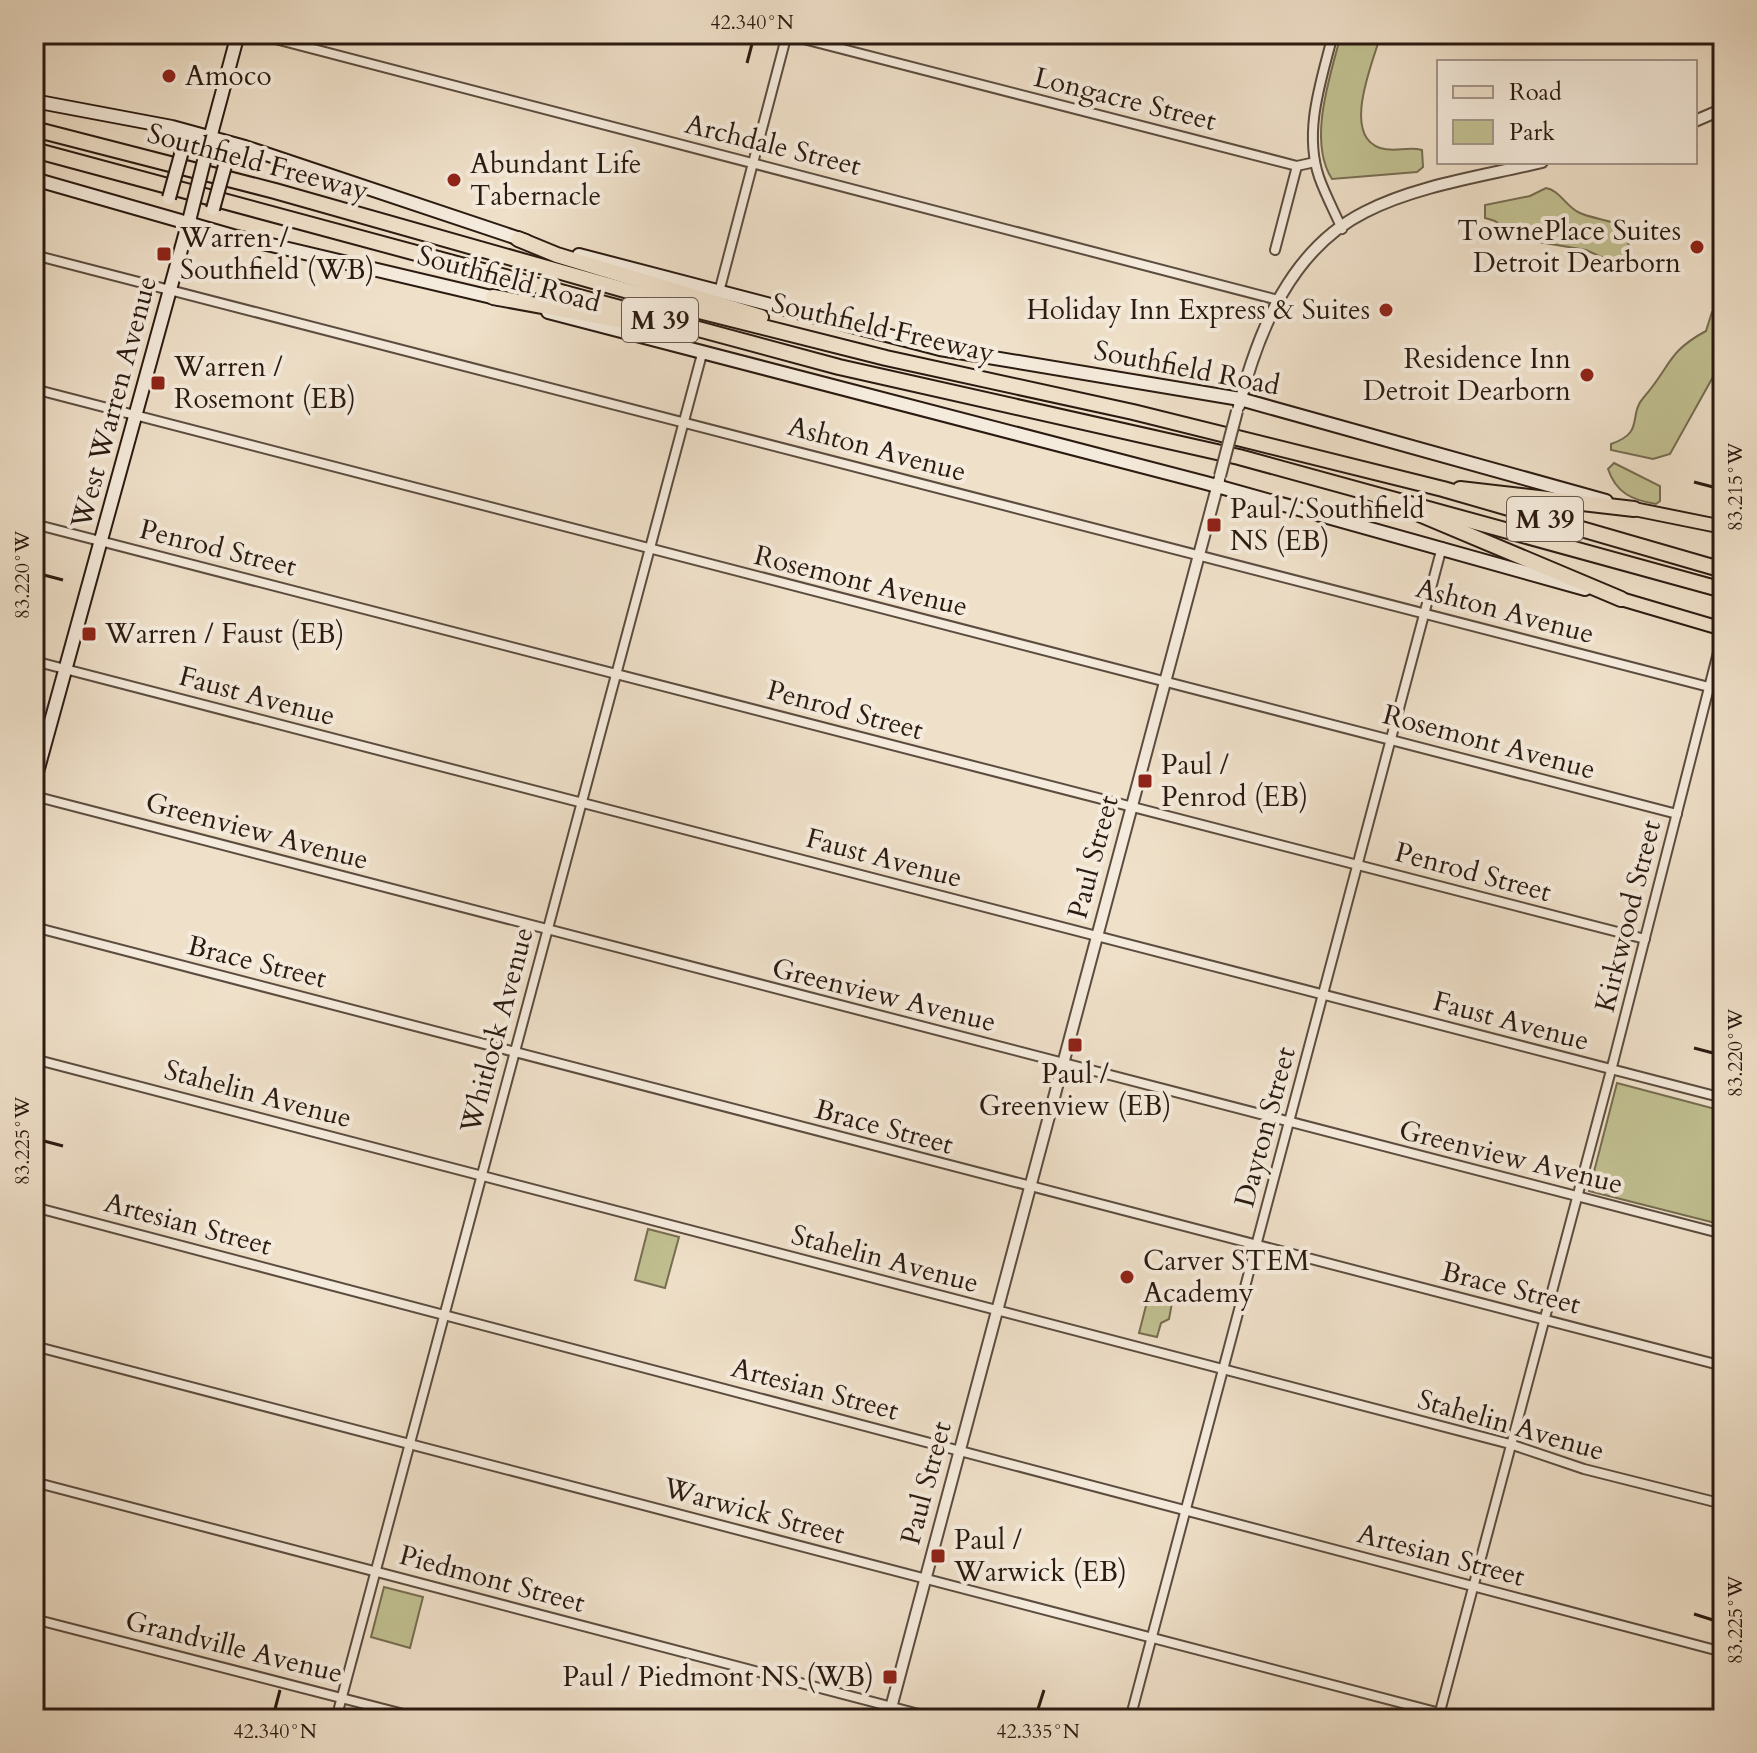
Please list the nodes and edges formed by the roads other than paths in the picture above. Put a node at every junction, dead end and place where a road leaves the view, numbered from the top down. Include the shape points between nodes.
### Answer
1 (209, 34) edge
2 (256, 34) edge
3 (786, 34) edge
4 (1331, 34) edge
5 (237, 37) edge
6 (34, 101) edge
7 (1723, 109) edge
8 (1697, 120) edge
9 (172, 127) junction
10 (34, 129) edge
11 (210, 137) junction
12 (253, 149) junction
13 (34, 150) edge
14 (754, 162) junction
15 (1315, 162) junction
16 (1534, 164) edge
17 (1297, 166) junction
18 (34, 179) edge
19 (133, 207) junction
20 (189, 220) junction
21 (1342, 229) junction
22 (233, 236) junction
23 (518, 239) junction
24 (1275, 250) dead end
25 (34, 255) edge
26 (169, 290) junction
27 (719, 292) junction
28 (493, 297) junction
29 (1278, 300) junction
30 (825, 342) junction
31 (781, 351) junction
32 (702, 354) junction
33 (34, 389) edge
34 (1239, 405) junction
35 (135, 414) junction
36 (684, 421) junction
37 (1218, 481) junction
38 (1443, 489) junction
39 (1391, 499) junction
40 (1634, 509) junction
41 (34, 524) edge
42 (1723, 527) edge
43 (100, 541) junction
44 (1442, 547) junction
45 (649, 550) junction
46 (1198, 555) junction
47 (1723, 570) edge
48 (1723, 590) edge
49 (1621, 599) junction
50 (1424, 613) junction
51 (1723, 631) edge
52 (34, 661) edge
53 (65, 669) junction
54 (616, 673) junction
55 (1165, 680) junction
56 (1709, 687) junction
57 (1391, 739) junction
58 (34, 783) edge
59 (34, 796) edge
60 (581, 802) junction
61 (1131, 807) junction
62 (1677, 814) junction
63 (1357, 864) junction
64 (34, 927) edge
65 (546, 930) junction
66 (1096, 936) junction
67 (1645, 939) junction
68 (1322, 995) junction
69 (514, 1051) junction
70 (34, 1059) edge
71 (1062, 1063) junction
72 (1612, 1069) junction
73 (1723, 1098) edge
74 (1288, 1122) junction
75 (481, 1174) junction
76 (1030, 1185) junction
77 (1578, 1197) junction
78 (34, 1207) edge
79 (1723, 1234) edge
80 (1256, 1245) junction
81 (996, 1311) junction
82 (443, 1315) junction
83 (1545, 1320) junction
84 (34, 1346) edge
85 (1723, 1366) edge
86 (1223, 1370) junction
87 (409, 1444) junction
88 (1510, 1444) junction
89 (959, 1450) junction
90 (34, 1482) edge
91 (1723, 1504) edge
92 (1185, 1511) junction
93 (375, 1571) junction
94 (925, 1579) junction
95 (1474, 1585) junction
96 (34, 1619) edge
97 (1151, 1638) junction
98 (1723, 1652) edge
99 (342, 1698) junction
100 (891, 1707) junction
101 (1439, 1716) edge
102 (336, 1719) edge
103 (423, 1719) edge
104 (888, 1719) edge
105 (938, 1719) edge
106 (1130, 1719) edge
107 (1463, 1719) edge

1 - 5 street
2 - 14 street, Archdale Street
3 - 14 street
3 - 17 street, Longacre Street
4 - 15 street via 1313,125
5 - 11 main road, West Warren Avenue
6 - 9 main road, Southfield Road
7 - 8 street
9 - 11 main road, Southfield Road
9 - 19 main road, bridge via 182,151 169,198 156,209
10 - 30 highway, Southfield Freeway / M 39
11 - 12 main road, Southfield Road
11 - 20 main road, West Warren Avenue, bridge
12 - 22 main road, bridge via 229,155 213,209 218,225
12 - 23 main road, Southfield Road
13 - 31 highway, Southfield Freeway / M 39
14 - 27 street
14 - 29 street, Archdale Street
15 - 17 street, Longacre Street
15 - 21 street
16 - 21 street, Paul Street via 1409,195 1364,212
17 - 24 street
18 - 19 main road, Southfield Road
19 - 20 main road, Southfield Road
20 - 22 main road, Southfield Road
20 - 26 main road, West Warren Avenue
21 - 29 street, Paul Street via 1307,260
22 - 28 main road, Southfield Road
23 - 27 main road, Southfield Road
23 - 30 highway via 792,326
25 - 26 street, Ashton Avenue
26 - 35 main road, West Warren Avenue
26 - 36 street, Ashton Avenue
27 - 34 main road, Southfield Road via 940,349
28 - 31 highway
28 - 32 main road, Southfield Road
29 - 34 street, Paul Street via 1257,343
30 - 38 highway, Southfield Freeway / M 39
31 - 39 highway, Southfield Freeway / M 39 via 1239,457
32 - 36 street, Whitlock Avenue
32 - 37 main road, Southfield Road
33 - 35 street, Rosemont Avenue
34 - 37 street, Paul Street, bridge
34 - 40 main road, Southfield Road
35 - 43 main road, West Warren Avenue
35 - 45 street, Rosemont Avenue
36 - 45 street, Whitlock Avenue
36 - 46 street, Ashton Avenue
37 - 44 main road, Southfield Road
37 - 46 street, Paul Street
38 - 40 highway
38 - 47 highway, Southfield Freeway / M 39
39 - 48 highway, Southfield Freeway / M 39
39 - 49 highway via 1431,521
40 - 42 main road
41 - 43 street, Penrod Street
43 - 53 main road, West Warren Avenue
43 - 54 street, Penrod Street
44 - 49 main road, Southfield Road
44 - 50 street, Dayton Street
45 - 54 street, Whitlock Avenue
45 - 55 street, Rosemont Avenue
46 - 50 street, Ashton Avenue
46 - 55 street, Paul Street
49 - 51 main road
50 - 56 street, Ashton Avenue
50 - 57 street, Dayton Street
51 - 56 street, Kirkwood Street
52 - 53 street, Faust Avenue
53 - 58 main road, West Warren Avenue
53 - 60 street, Faust Avenue
54 - 60 street, Whitlock Avenue
54 - 61 street, Penrod Street
55 - 57 street, Rosemont Avenue
55 - 61 street, Paul Street
56 - 62 street, Kirkwood Street
57 - 62 street, Rosemont Avenue
57 - 63 street, Dayton Street
59 - 65 street, Greenview Avenue
60 - 65 street, Whitlock Avenue
60 - 66 street, Faust Avenue
61 - 63 street, Penrod Street
61 - 66 street, Paul Street
62 - 67 street, Kirkwood Street
63 - 67 street, Penrod Street
63 - 68 street, Dayton Street
64 - 69 street, Brace Street
65 - 69 street, Whitlock Avenue
65 - 71 street, Greenview Avenue
66 - 68 street, Faust Avenue
66 - 71 street, Paul Street
67 - 72 street, Kirkwood Street
68 - 72 street, Faust Avenue
68 - 74 street, Dayton Street
69 - 75 street, Whitlock Avenue
69 - 76 street, Brace Street
70 - 75 street, Stahelin Avenue
71 - 74 street, Greenview Avenue
71 - 76 street, Paul Street
72 - 73 street, Faust Avenue
72 - 77 street, Kirkwood Street
74 - 77 street, Greenview Avenue
74 - 80 street, Dayton Street
75 - 81 street, Stahelin Avenue
75 - 82 street, Whitlock Avenue
76 - 80 street, Brace Street
76 - 81 street, Paul Street
77 - 79 street, Greenview Avenue
77 - 83 street, Kirkwood Street
78 - 82 street, Artesian Street
80 - 83 street, Brace Street
80 - 86 street, Dayton Street
81 - 86 street, Stahelin Avenue
81 - 89 street, Paul Street
82 - 87 street, Whitlock Avenue
82 - 89 street, Artesian Street
83 - 85 street, Brace Street
83 - 88 street, Kirkwood Street
84 - 87 street, Warwick Street
86 - 88 street, Stahelin Avenue
86 - 92 street, Dayton Street
87 - 93 street, Whitlock Avenue
87 - 94 street, Warwick Street
88 - 91 street, Stahelin Avenue
88 - 95 street, Kirkwood Street
89 - 92 street, Artesian Street
89 - 94 street, Paul Street
90 - 93 street, Piedmont Street
92 - 95 street, Artesian Street
92 - 97 street, Dayton Street
93 - 99 street, Whitlock Avenue
93 - 100 street, Piedmont Street
94 - 97 street, Warwick Street
94 - 100 street, Paul Street
95 - 98 street, Artesian Street
95 - 101 street, Kirkwood Street
96 - 99 street, Grandville Avenue
97 - 101 street, Warwick Street
97 - 106 street, Dayton Street
99 - 102 street, Whitlock Avenue
99 - 103 street, Grandville Avenue
100 - 104 street, Paul Street
100 - 105 street, Piedmont Street
101 - 107 street, Warwick Street

